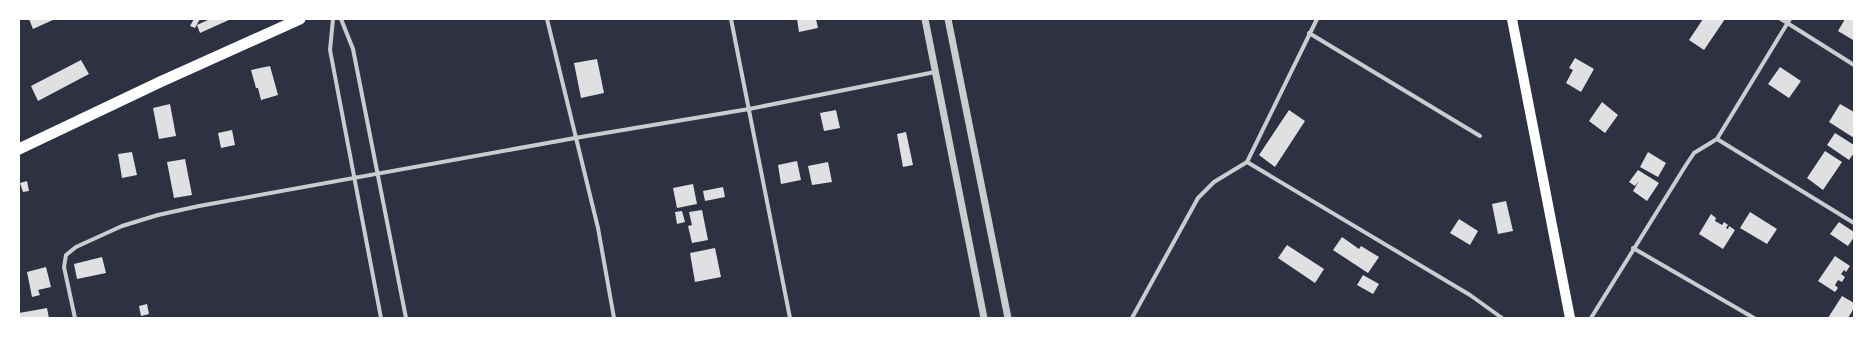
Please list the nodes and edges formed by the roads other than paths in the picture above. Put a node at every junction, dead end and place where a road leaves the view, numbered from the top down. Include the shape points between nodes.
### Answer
1 (300, 19) edge
2 (333, 19) edge
3 (341, 19) edge
4 (547, 19) edge
5 (731, 19) edge
6 (925, 19) edge
7 (948, 19) edge
8 (1317, 19) edge
9 (1512, 19) edge
10 (1781, 19) edge
11 (1789, 21) edge
12 (1309, 33) junction
13 (1854, 65) edge
14 (935, 72) junction
15 (749, 109) junction
16 (1480, 136) dead end
17 (575, 138) junction
18 (1717, 139) junction
19 (19, 149) edge
20 (1247, 162) junction
21 (377, 173) junction
22 (354, 177) junction
23 (1854, 223) edge
24 (1634, 248) junction
25 (74, 318) edge
26 (381, 318) edge
27 (406, 318) edge
28 (614, 318) edge
29 (790, 318) edge
30 (984, 318) edge
31 (1008, 318) edge
32 (1132, 318) edge
33 (1502, 318) edge
34 (1570, 318) edge
35 (1591, 318) edge
36 (1754, 318) edge

1 - 19 highway
2 - 22 street via 330,50
3 - 21 street via 353,49
4 - 17 street
5 - 15 street
6 - 14 street
7 - 31 street
8 - 12 street
9 - 34 main road
10 - 11 street
11 - 13 street
11 - 18 street
12 - 16 street
12 - 20 street
14 - 15 street
14 - 30 street
15 - 17 street
15 - 29 street
17 - 21 street
17 - 28 street via 598,228
18 - 23 street
18 - 24 street via 1694,154
20 - 32 street via 1214,182 1198,198
20 - 33 street via 1470,295
21 - 22 street
21 - 27 street
22 - 25 street via 158,215 122,226 76,247 66,255 64,267
22 - 26 street
24 - 35 street
24 - 36 street

